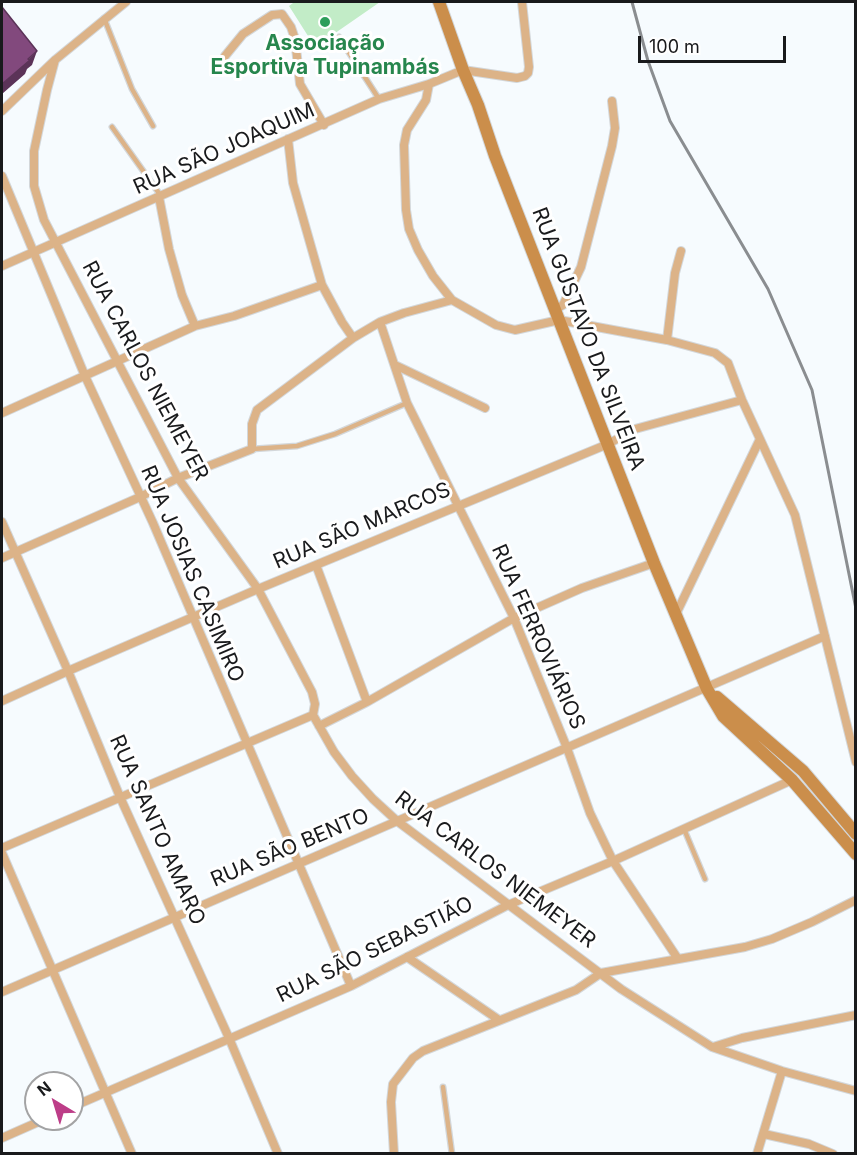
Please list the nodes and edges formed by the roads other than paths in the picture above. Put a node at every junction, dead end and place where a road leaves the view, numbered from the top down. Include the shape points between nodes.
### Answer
1 (126, 2) edge
2 (439, 2) edge
3 (522, 2) edge
4 (104, 18) junction
5 (339, 37) dead end
6 (225, 56) dead end
7 (55, 60) junction
8 (463, 70) junction
9 (429, 84) junction
10 (379, 99) junction
11 (612, 101) dead end
12 (2, 111) edge
13 (324, 124) junction
14 (153, 126) dead end
15 (112, 127) dead end
16 (288, 139) junction
17 (2, 176) edge
18 (160, 197) junction
19 (57, 243) junction
20 (681, 251) dead end
21 (34, 252) junction
22 (2, 266) edge
23 (322, 285) junction
24 (452, 300) junction
25 (557, 315) junction
26 (380, 322) junction
27 (195, 326) junction
28 (353, 338) junction
29 (667, 340) junction
30 (118, 361) junction
31 (395, 365) junction
32 (85, 376) junction
33 (742, 400) junction
34 (407, 403) junction
35 (484, 408) dead end
36 (2, 413) edge
37 (760, 439) junction
38 (608, 444) junction
39 (252, 449) junction
40 (178, 478) junction
41 (140, 497) junction
42 (457, 505) junction
43 (2, 522) edge
44 (15, 552) junction
45 (2, 558) edge
46 (654, 563) junction
47 (316, 565) junction
48 (258, 589) junction
49 (676, 614) junction
50 (192, 618) junction
51 (514, 618) junction
52 (825, 636) junction
53 (68, 670) junction
54 (707, 688) junction
55 (2, 701) edge
56 (368, 702) junction
57 (313, 716) junction
58 (319, 726) junction
59 (246, 743) junction
60 (567, 748) junction
61 (855, 762) edge
62 (792, 780) junction
63 (120, 796) junction
64 (397, 821) junction
65 (684, 828) junction
66 (855, 834) edge
67 (2, 848) edge
68 (2, 853) edge
69 (855, 854) edge
70 (613, 861) junction
71 (299, 864) junction
72 (705, 879) dead end
73 (855, 900) edge
74 (508, 905) junction
75 (176, 917) junction
76 (407, 957) junction
77 (678, 959) junction
78 (52, 970) junction
79 (601, 973) junction
80 (351, 986) junction
81 (2, 992) edge
82 (855, 1015) edge
83 (499, 1020) junction
84 (230, 1038) junction
85 (712, 1047) junction
86 (782, 1071) junction
87 (443, 1087) dead end
88 (855, 1090) edge
89 (105, 1092) junction
90 (84, 1102) edge
91 (24, 1128) edge
92 (764, 1134) junction
93 (2, 1138) edge
94 (132, 1154) edge
95 (278, 1154) edge
96 (394, 1154) edge
97 (452, 1154) edge
98 (757, 1154) edge
99 (833, 1154) edge

1 - 4 street
2 - 8 main road, RUA GUSTAVO DA SILVEIRA
3 - 8 street via 528,73 517,78
4 - 7 street
4 - 14 lane via 132,89
5 - 10 lane
6 - 13 street via 243,34 272,15 282,14 295,39 300,84
7 - 12 street
7 - 19 street, RUA CARLOS NIEMEYER via 34,151 34,186 44,220
8 - 9 street, RUA SÃO JOAQUIM
8 - 25 main road, RUA GUSTAVO DA SILVEIRA
9 - 10 street, RUA SÃO JOAQUIM
9 - 24 street via 426,100 406,137 408,230 433,276
10 - 13 street, RUA SÃO JOAQUIM
11 - 25 street via 612,146 581,267
13 - 16 street, RUA SÃO JOAQUIM
15 - 18 lane
16 - 18 street, RUA SÃO JOAQUIM
16 - 23 street via 293,183
17 - 21 street, RUA JOSIAS CASIMIRO
18 - 19 street, RUA SÃO JOAQUIM
18 - 27 street via 169,249
19 - 21 street, RUA SÃO JOAQUIM
19 - 30 street, RUA CARLOS NIEMEYER
20 - 29 street
21 - 22 street, RUA SÃO JOAQUIM
21 - 32 street, RUA JOSIAS CASIMIRO
23 - 27 street
23 - 28 street
24 - 25 street via 496,325 515,330
24 - 26 street
25 - 29 street
25 - 38 main road, RUA GUSTAVO DA SILVEIRA
26 - 28 street
26 - 31 street, RUA FERROVIÁRIOS
27 - 30 street
28 - 39 street via 256,410
29 - 33 street via 715,353 728,363
30 - 32 street
30 - 40 street, RUA CARLOS NIEMEYER
31 - 34 street, RUA FERROVIÁRIOS
31 - 35 street
32 - 36 street
32 - 41 street, RUA JOSIAS CASIMIRO
33 - 37 street
33 - 38 street, RUA SÃO MARCOS via 635,429
34 - 39 lane via 297,446
34 - 42 street, RUA FERROVIÁRIOS
37 - 49 street
37 - 52 street via 795,515
38 - 42 street, RUA SÃO MARCOS
38 - 46 main road, RUA GUSTAVO DA SILVEIRA
39 - 40 street
40 - 41 street
40 - 48 street, RUA CARLOS NIEMEYER
41 - 44 street
41 - 50 street, RUA JOSIAS CASIMIRO
42 - 47 street, RUA SÃO MARCOS
42 - 51 street, RUA FERROVIÁRIOS
43 - 44 street, RUA SANTO AMARO
44 - 45 street
44 - 53 street, RUA SANTO AMARO
46 - 49 main road, RUA GUSTAVO DA SILVEIRA
46 - 51 street via 582,588
47 - 48 street, RUA SÃO MARCOS
47 - 56 street
48 - 50 street, RUA SÃO MARCOS
48 - 57 street, RUA CARLOS NIEMEYER via 312,692
49 - 54 main road, RUA GUSTAVO DA SILVEIRA
50 - 53 street, RUA SÃO MARCOS
50 - 59 street, RUA JOSIAS CASIMIRO
51 - 56 street
51 - 60 street, RUA FERROVIÁRIOS
52 - 54 street, RUA SÃO BENTO
52 - 61 street
53 - 55 street, RUA SÃO MARCOS
53 - 63 street, RUA SANTO AMARO
54 - 60 street, RUA SÃO BENTO
54 - 62 main road, RUA GUSTAVO DA SILVEIRA via 723,716
54 - 66 main road, RUA GUSTAVO DA SILVEIRA via 803,771
56 - 58 street
57 - 58 street, RUA CARLOS NIEMEYER
57 - 59 street
58 - 64 street, RUA CARLOS NIEMEYER via 352,776
59 - 63 street
59 - 71 street, RUA JOSIAS CASIMIRO
60 - 64 street, RUA SÃO BENTO
60 - 70 street, RUA FERROVIÁRIOS via 590,813
62 - 65 street, RUA SÃO SEBASTIÃO
62 - 69 main road, RUA GUSTAVO DA SILVEIRA
63 - 67 street
63 - 75 street, RUA SANTO AMARO
64 - 71 street, RUA SÃO BENTO
64 - 74 street, RUA CARLOS NIEMEYER
65 - 70 street, RUA SÃO SEBASTIÃO
65 - 72 lane
68 - 78 street
70 - 74 street, RUA SÃO SEBASTIÃO
70 - 77 street, RUA FERROVIÁRIOS
71 - 75 street, RUA SÃO BENTO
71 - 80 street, RUA JOSIAS CASIMIRO
73 - 77 street via 772,939
74 - 76 street, RUA SÃO SEBASTIÃO
74 - 79 street, RUA CARLOS NIEMEYER
75 - 78 street, RUA SÃO BENTO
75 - 84 street, RUA SANTO AMARO
76 - 80 street, RUA SÃO SEBASTIÃO
76 - 83 street
77 - 79 street
78 - 81 street, RUA SÃO BENTO
78 - 89 street
79 - 83 street via 576,990
79 - 85 street, RUA CARLOS NIEMEYER
80 - 84 street, RUA SÃO SEBASTIÃO
82 - 85 street
83 - 96 street via 423,1051 400,1072 393,1084 391,1102
84 - 89 street, RUA SÃO SEBASTIÃO
84 - 95 street, RUA SANTO AMARO
85 - 86 street, RUA CARLOS NIEMEYER
86 - 88 street, RUA CARLOS NIEMEYER
86 - 92 street
87 - 97 lane
89 - 90 street, RUA SÃO SEBASTIÃO
89 - 94 street
91 - 93 street
92 - 98 street
92 - 99 street

